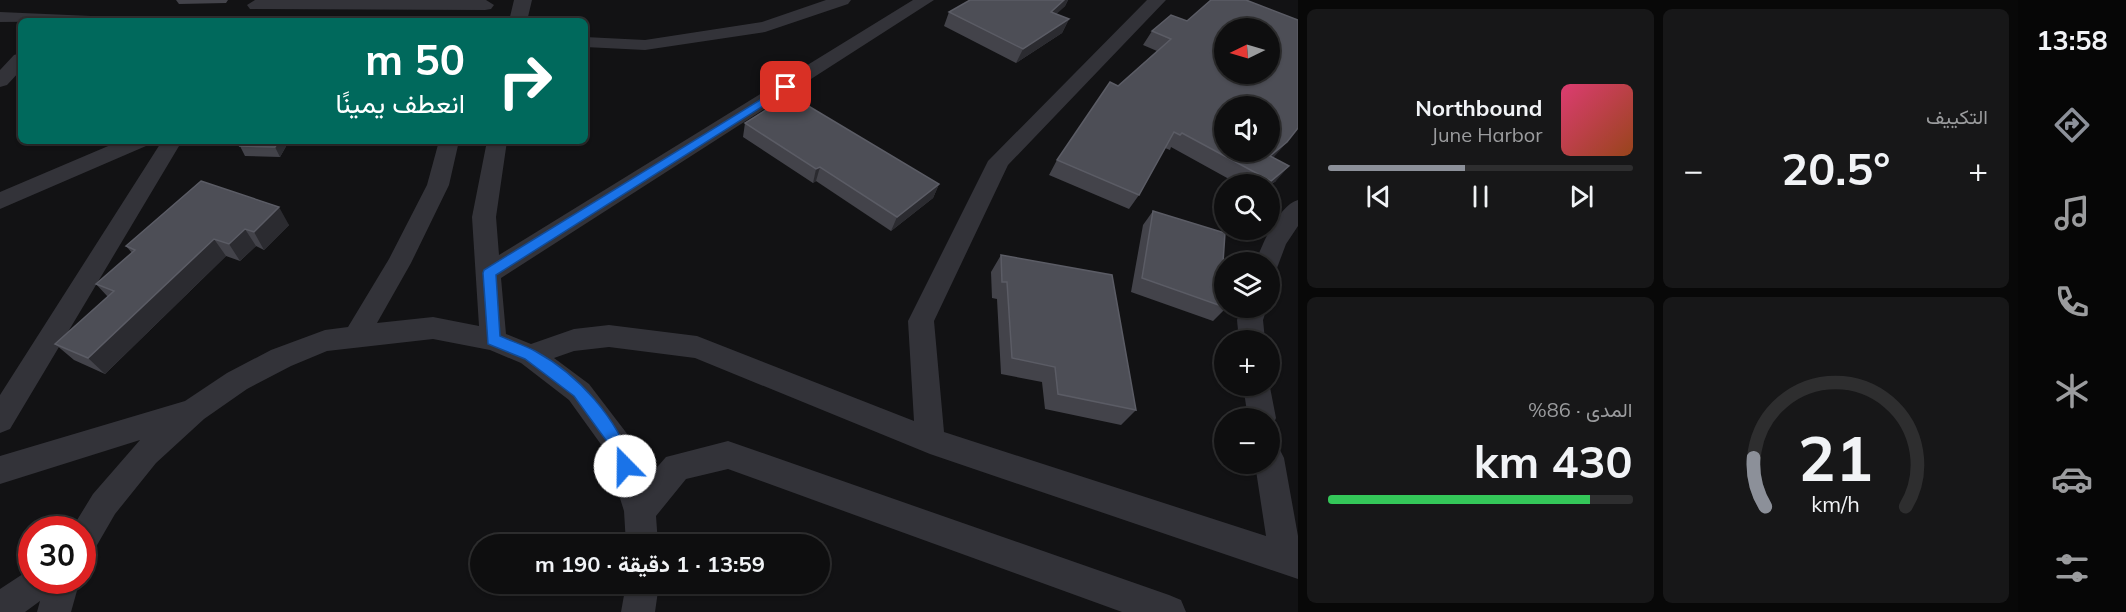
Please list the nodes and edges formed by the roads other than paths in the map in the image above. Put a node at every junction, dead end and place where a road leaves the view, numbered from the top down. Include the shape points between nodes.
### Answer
1 (523, 0) edge
2 (842, 0) edge
3 (925, 0) edge
4 (1157, 0) edge
5 (257, 2) edge
6 (484, 9) edge
7 (0, 17) edge
8 (20, 18) edge
9 (247, 18) edge
10 (519, 18) edge
11 (588, 42) edge
12 (18, 62) edge
13 (0, 81) edge
14 (132, 144) edge
15 (170, 144) edge
16 (448, 144) edge
17 (496, 144) edge
18 (0, 201) edge
19 (1298, 208) edge
20 (1298, 247) edge
21 (1271, 252) edge
22 (489, 273) junction
23 (356, 336) junction
24 (493, 340) junction
25 (530, 355) junction
26 (194, 410) junction
27 (0, 420) edge
28 (930, 441) junction
29 (0, 470) edge
30 (1273, 474) edge
31 (640, 511) junction
32 (96, 517) edge
33 (641, 534) edge
34 (1292, 561) edge
35 (22, 594) edge
36 (60, 594) edge
37 (641, 594) edge
38 (0, 609) edge
39 (54, 612) edge
40 (638, 612) edge
41 (1169, 612) edge

1 - 10 street
2 - 11 street via 765,27 645,45
3 - 22 street
4 - 28 street via 999,161 921,321
5 - 6 street
5 - 9 street
7 - 8 street
12 - 13 street
14 - 18 street
15 - 27 street
16 - 23 street via 438,185 399,264
17 - 22 street via 484,217
19 - 21 street
20 - 21 street
22 - 24 street
23 - 24 street via 433,328
23 - 26 street via 325,341 280,358
24 - 25 street
25 - 28 street via 574,340 609,336 697,347
25 - 31 street via 579,392 618,444
26 - 29 street
26 - 32 street via 146,453
28 - 34 street
30 - 34 street
31 - 33 street
31 - 41 street via 677,467 728,455
35 - 38 street
36 - 39 street
37 - 40 street

